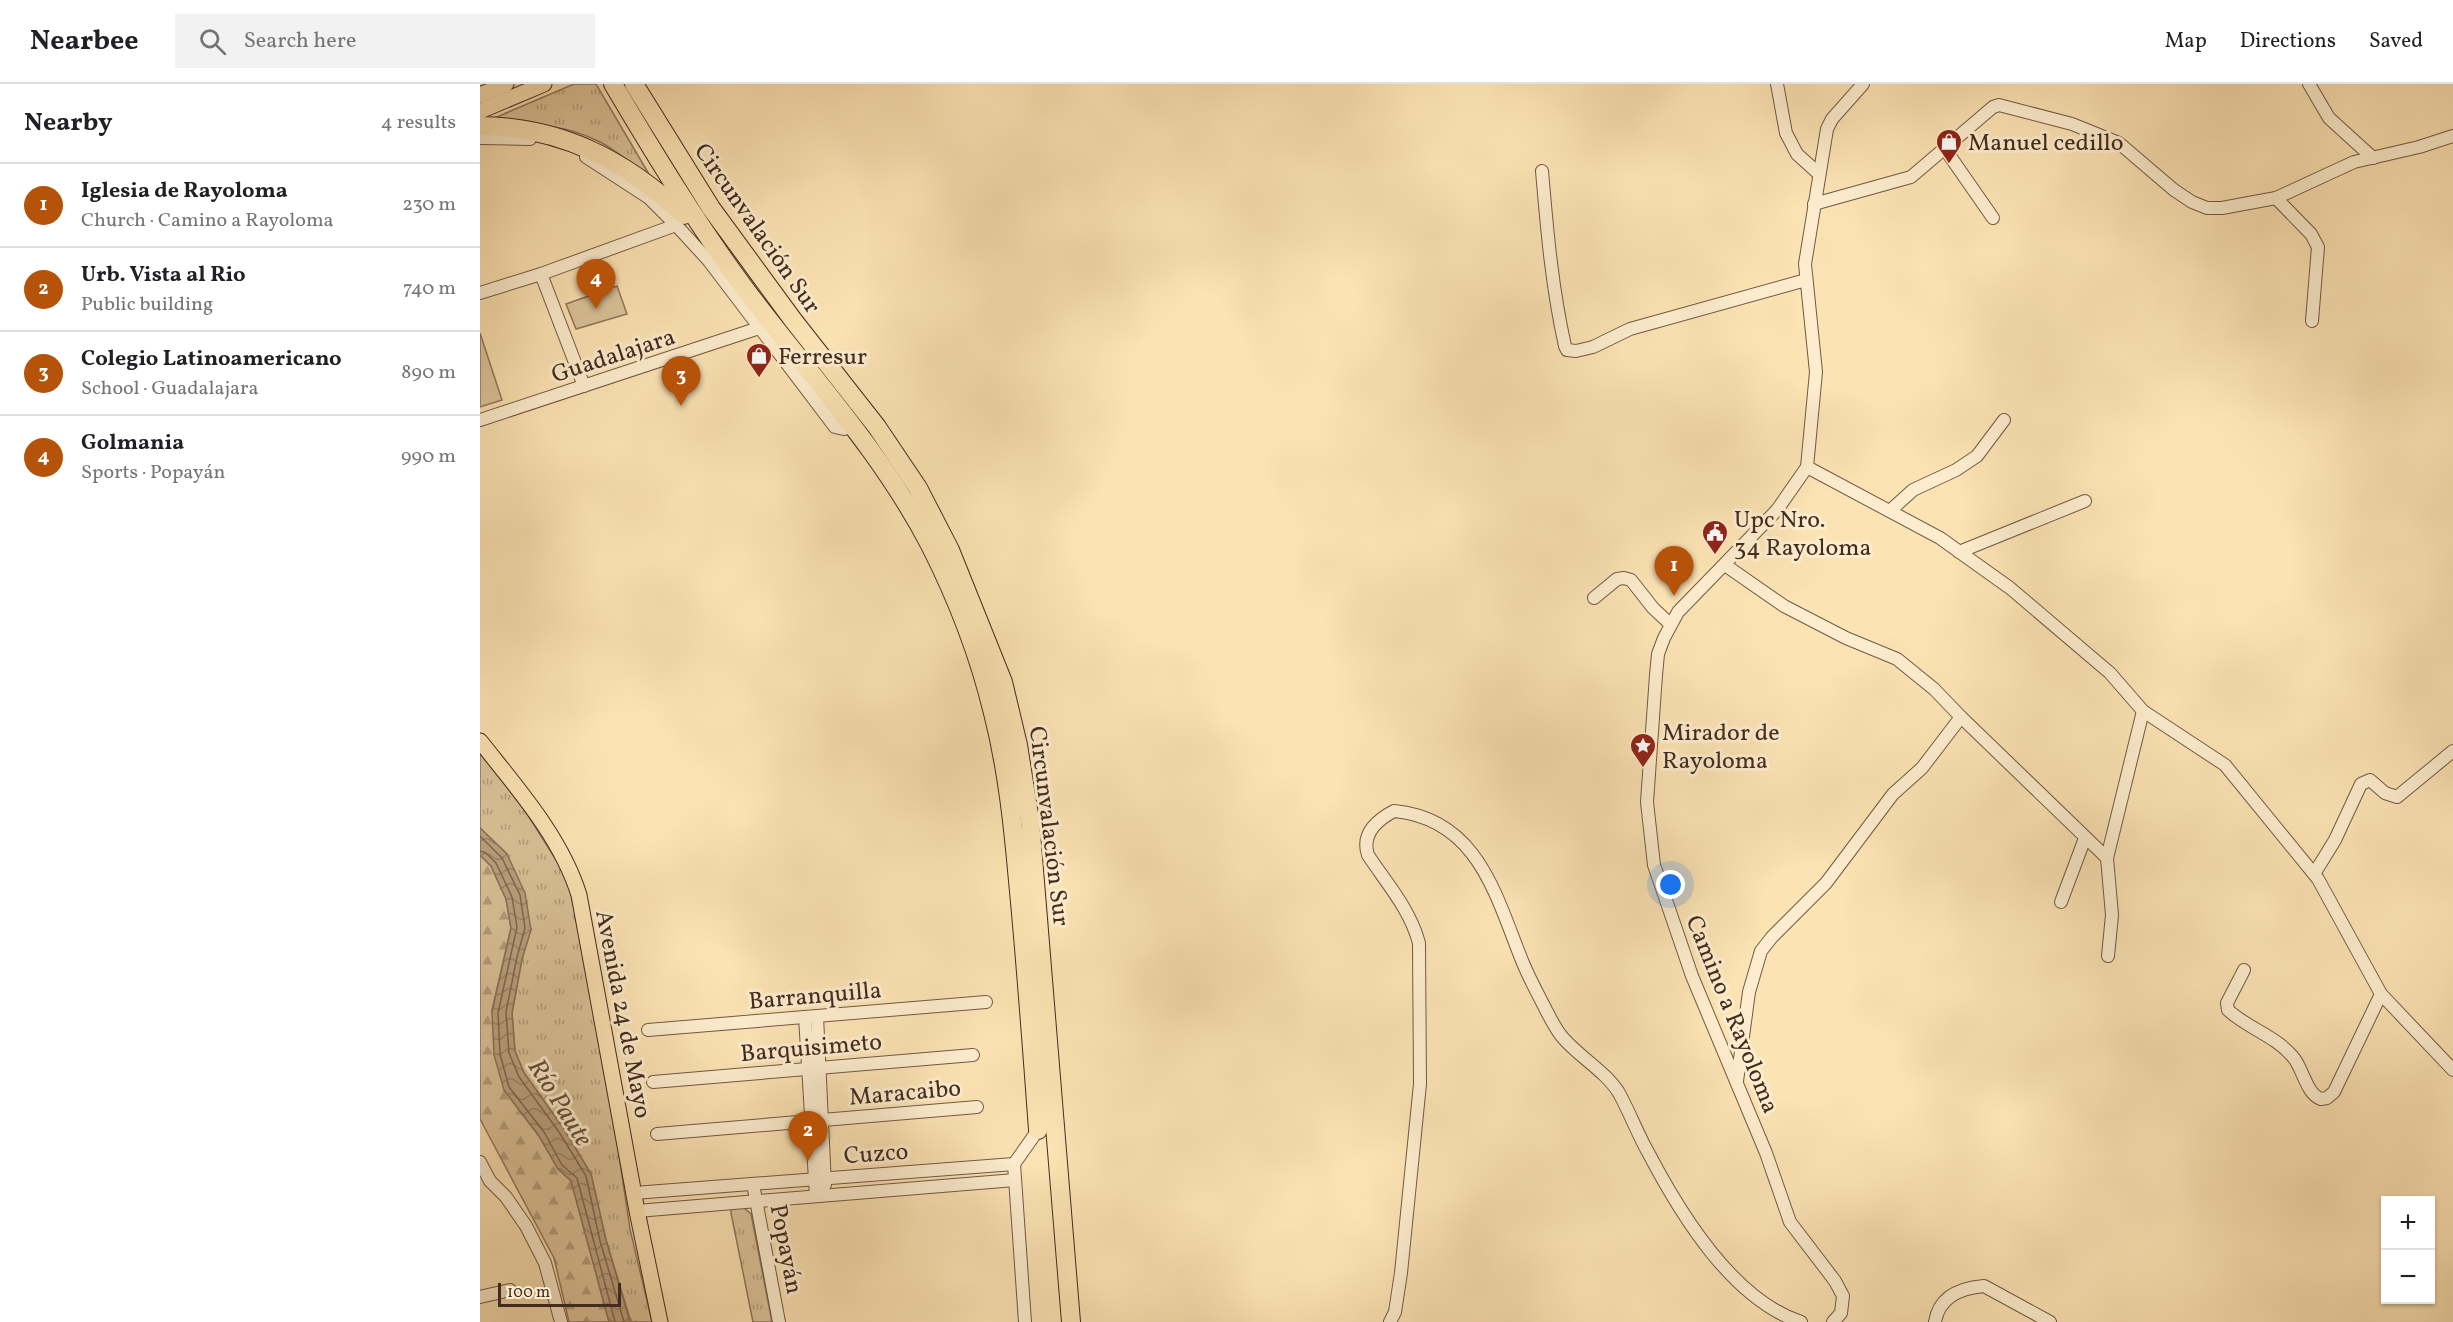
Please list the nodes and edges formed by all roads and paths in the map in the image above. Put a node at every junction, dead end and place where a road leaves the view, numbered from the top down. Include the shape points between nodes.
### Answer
1 (506, 84) edge
2 (544, 84) edge
3 (613, 84) edge
4 (634, 84) edge
5 (1777, 84) edge
6 (1863, 84) edge
7 (2308, 84) edge
8 (480, 95) edge
9 (480, 111) edge
10 (480, 126) edge
11 (2453, 136) edge
12 (480, 138) edge
13 (1944, 149) junction
14 (2373, 158) junction
15 (1542, 171) dead end
16 (1818, 173) junction
17 (2276, 198) junction
18 (1814, 204) junction
19 (1993, 218) dead end
20 (676, 225) junction
21 (708, 238) junction
22 (714, 257) junction
23 (541, 274) junction
24 (1806, 280) junction
25 (480, 293) edge
26 (2312, 321) dead end
27 (759, 328) junction
28 (584, 386) junction
29 (480, 420) edge
30 (2004, 420) dead end
31 (853, 427) junction
32 (1807, 467) junction
33 (2085, 501) dead end
34 (1891, 510) junction
35 (1959, 552) junction
36 (1725, 565) junction
37 (1594, 598) dead end
38 (1670, 624) junction
39 (2144, 711) junction
40 (1961, 717) junction
41 (480, 741) edge
42 (2453, 751) edge
43 (2085, 838) junction
44 (2106, 858) junction
45 (2314, 874) junction
46 (2061, 902) dead end
47 (2108, 956) dead end
48 (2244, 970) dead end
49 (2381, 994) junction
50 (986, 1002) dead end
51 (811, 1016) junction
52 (648, 1030) dead end
53 (973, 1055) dead end
54 (814, 1068) junction
55 (2453, 1070) edge
56 (653, 1082) dead end
57 (1737, 1082) junction
58 (978, 1107) dead end
59 (817, 1121) junction
60 (1038, 1130) joint
61 (657, 1134) dead end
62 (480, 1162) edge
63 (1014, 1164) junction
64 (820, 1178) junction
65 (1015, 1180) junction
66 (753, 1184) junction
67 (634, 1193) junction
68 (821, 1196) junction
69 (756, 1201) junction
70 (637, 1211) junction
71 (510, 1290) dead end
72 (480, 1297) edge
73 (560, 1322) edge
74 (660, 1322) edge
75 (779, 1322) edge
76 (1025, 1322) edge
77 (1071, 1322) edge
78 (1390, 1322) edge
79 (1801, 1322) edge
80 (1833, 1322) edge
81 (1935, 1322) edge
82 (2050, 1322) edge

1 - 8 main road
2 - 9 main road
3 - 21 highway, Circunvalación Sur
4 - 77 highway, Circunvalación Sur via 711,208 902,461 950,550 1003,682 1030,821
5 - 16 street via 1786,133 1797,154
6 - 16 street, Camino a Rayoloma via 1832,119
7 - 14 street via 2329,118
10 - 21 highway via 544,132 579,144 631,171
11 - 14 street
12 - 20 street via 526,138 568,148 649,198
13 - 17 street via 1999,105 2072,124 2119,143 2174,190 2207,208
13 - 18 street via 1911,177
13 - 19 street
14 - 17 street via 2354,162
15 - 24 street via 1548,253 1567,350 1593,347 1630,329
16 - 18 street, Camino a Rayoloma
17 - 26 street via 2311,234 2318,247
18 - 24 street, Camino a Rayoloma
20 - 22 street
20 - 23 street
21 - 22 highway, Circunvalación Sur
22 - 27 street
22 - 31 highway, Circunvalación Sur
23 - 25 street
23 - 28 street
24 - 32 street, Camino a Rayoloma via 1816,372
27 - 28 street, Guadalajara
27 - 31 street via 835,427
28 - 29 street, Guadalajara
30 - 34 street via 1977,456 1914,490
31 - 60 highway, Circunvalación Sur via 929,543 969,633 993,711 1013,830
32 - 34 street
32 - 36 street, Camino a Rayoloma via 1777,510
33 - 35 street
34 - 35 street
35 - 39 street via 2010,588 2110,673
36 - 38 street, Camino a Rayoloma
36 - 40 street via 1784,606 1897,659
37 - 38 street via 1617,579 1631,580
38 - 57 street, Camino a Rayoloma via 1659,654 1647,802 1654,866 1692,976
39 - 44 street
39 - 45 street via 2225,765
40 - 43 street
40 - 57 street via 1922,768 1893,794 1826,883 1761,951 1749,992
41 - 67 main road, Avenida 24 de Mayo via 539,819 573,877
42 - 45 street via 2397,797 2385,793 2370,780 2361,784
43 - 44 street
43 - 46 street
44 - 47 street via 2112,915
45 - 49 street
48 - 49 street via 2227,1006 2229,1012 2286,1049 2313,1093 2321,1099 2334,1092
49 - 55 street
50 - 51 street, Barranquilla
51 - 52 street, Barranquilla
51 - 54 street
53 - 54 street, Barquisimeto
54 - 56 street, Barquisimeto
54 - 59 street
57 - 80 street, Camino a Rayoloma via 1790,1222 1842,1296 1841,1313
58 - 59 street, Maracaibo
59 - 61 street, Maracaibo
59 - 64 street
60 - 63 street
62 - 73 street via 490,1182 526,1226 545,1263
63 - 64 street, Cuzco
63 - 65 street
64 - 66 street, Cuzco
64 - 68 street
65 - 68 street, Cuzco
65 - 76 street
66 - 67 street, Cuzco
66 - 69 street, Popayán
67 - 70 main road, Avenida 24 de Mayo
68 - 69 street, Cuzco
69 - 70 street, Cuzco
69 - 75 street, Popayán
70 - 74 main road, Avenida 24 de Mayo
71 - 72 street
78 - 79 street via 1401,1273 1420,1084 1419,942 1405,907 1366,847 1373,826 1394,811 1427,818 1465,843 1484,868 1524,966 1562,1038 1618,1092 1674,1199 1725,1269 1754,1297
81 - 82 street via 1947,1298 1984,1286

